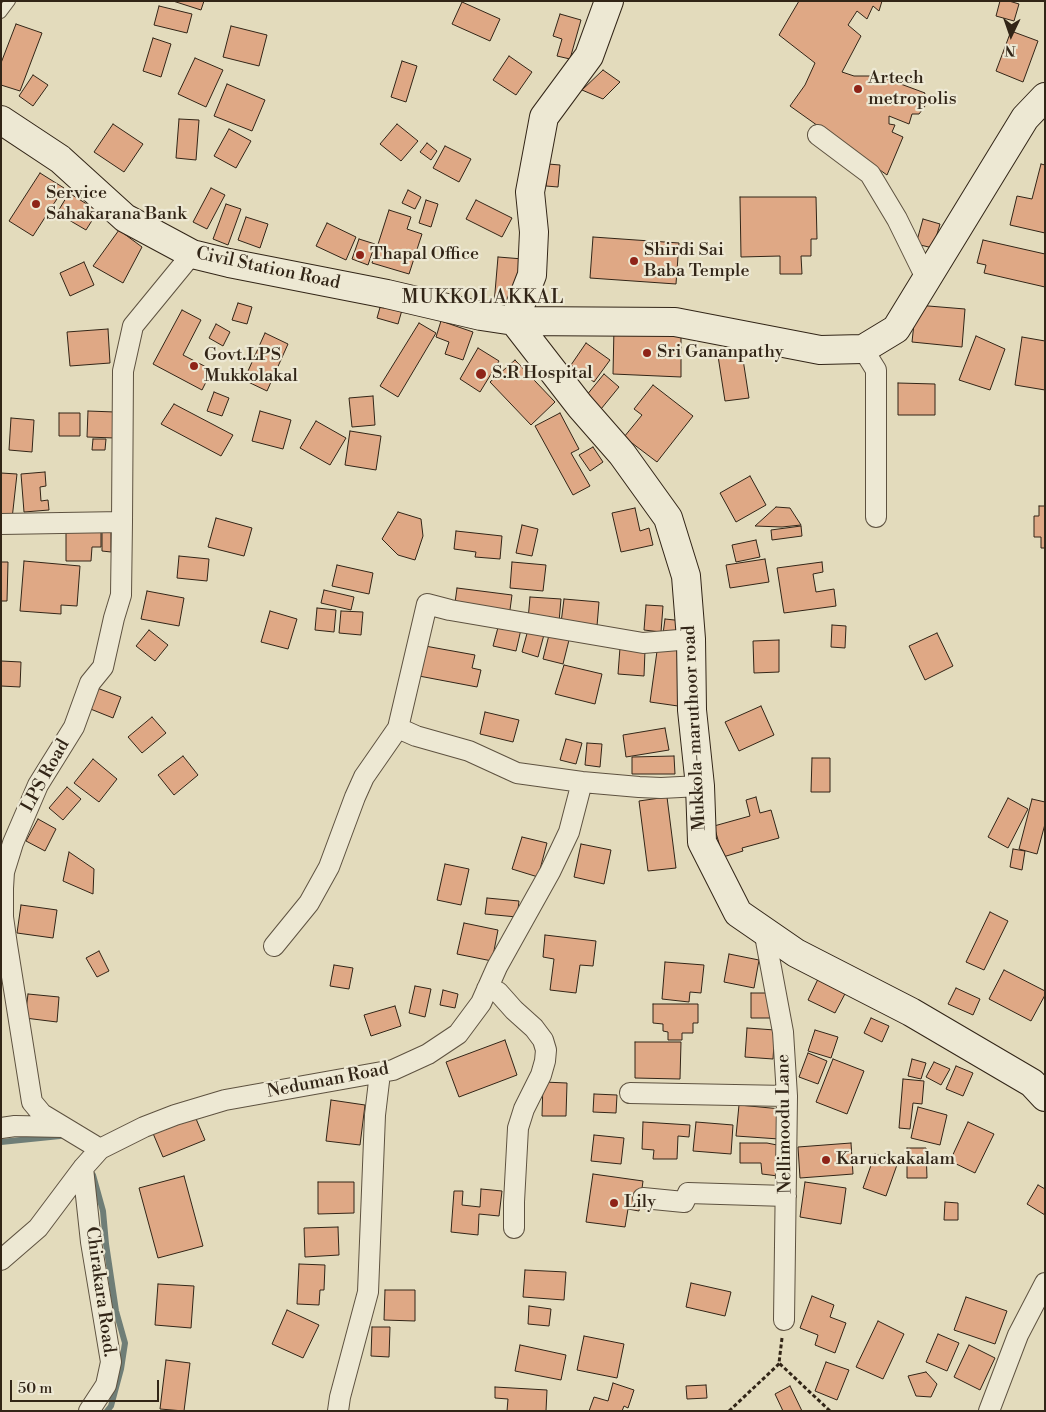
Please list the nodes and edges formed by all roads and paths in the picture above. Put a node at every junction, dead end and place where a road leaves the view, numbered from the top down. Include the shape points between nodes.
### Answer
1 (10, 1) edge
2 (609, 1) edge
3 (1, 13) edge
4 (1045, 97) edge
5 (1, 120) edge
6 (818, 135) dead end
7 (192, 254) junction
8 (927, 280) junction
9 (514, 321) junction
10 (863, 350) junction
11 (876, 517) dead end
12 (122, 522) junction
13 (1, 524) edge
14 (690, 639) junction
15 (398, 728) junction
16 (582, 782) junction
17 (700, 786) junction
18 (764, 930) junction
19 (274, 946) dead end
20 (487, 989) junction
21 (380, 1072) junction
22 (630, 1092) dead end
23 (787, 1096) junction
24 (1045, 1097) edge
25 (63, 1127) junction
26 (1, 1128) edge
27 (100, 1149) junction
28 (82, 1168) junction
29 (786, 1196) junction
30 (643, 1198) dead end
31 (514, 1228) dead end
32 (1, 1260) edge
33 (1045, 1283) edge
34 (784, 1320) joint
35 (780, 1363) junction
36 (89, 1411) edge
37 (338, 1411) edge
38 (729, 1411) edge
39 (830, 1411) edge
40 (989, 1411) edge

1 - 3 lane
2 - 9 main road via 589,56 544,117 530,192 534,232 532,275
4 - 8 main road via 1025,118
5 - 7 main road, Civil Station Road via 60,159 125,218
6 - 8 street via 870,174
7 - 9 main road, Civil Station Road
7 - 12 street, LPS Road via 133,326 123,371
8 - 10 main road via 896,328
9 - 10 main road, Civil Station Road via 675,322 820,350
9 - 14 main road, Mukkola-maruthoor road via 622,454 668,518 686,576
10 - 11 street via 876,370
12 - 13 street
12 - 25 street, LPS Road via 121,595 103,667 90,683 74,727 38,785 12,843 4,872 3,917 32,1102 42,1114
14 - 15 street via 644,643 427,604
14 - 17 main road, Mukkola-maruthoor road via 692,710
15 - 16 street via 469,750 517,773
15 - 19 street via 364,777 329,867 309,903
16 - 17 street via 661,788
16 - 20 street, Neduman Road via 569,832
17 - 18 main road, Mukkola-maruthoor road via 702,842 738,913
18 - 23 street, Nellimoodu Lane via 783,1032
18 - 24 main road, Mukkola-maruthoor road via 796,953 911,1012 1024,1078
20 - 21 street, Neduman Road via 458,1034 428,1054
20 - 31 street via 498,992 534,1028 546,1050 541,1075 518,1128
21 - 27 street, Neduman Road via 225,1100 144,1127
21 - 37 street via 375,1115 368,1292
22 - 23 street
23 - 29 street, Nellimoodu Lane
25 - 26 street
25 - 27 street, LPS Road
27 - 28 street
28 - 32 street via 38,1228
28 - 36 street, Chirakara Road. via 111,1362 106,1386
29 - 30 street via 688,1193 684,1202
29 - 34 street, Nellimoodu Lane
33 - 40 street via 1018,1335
34 - 35 path
35 - 38 path
35 - 39 path

